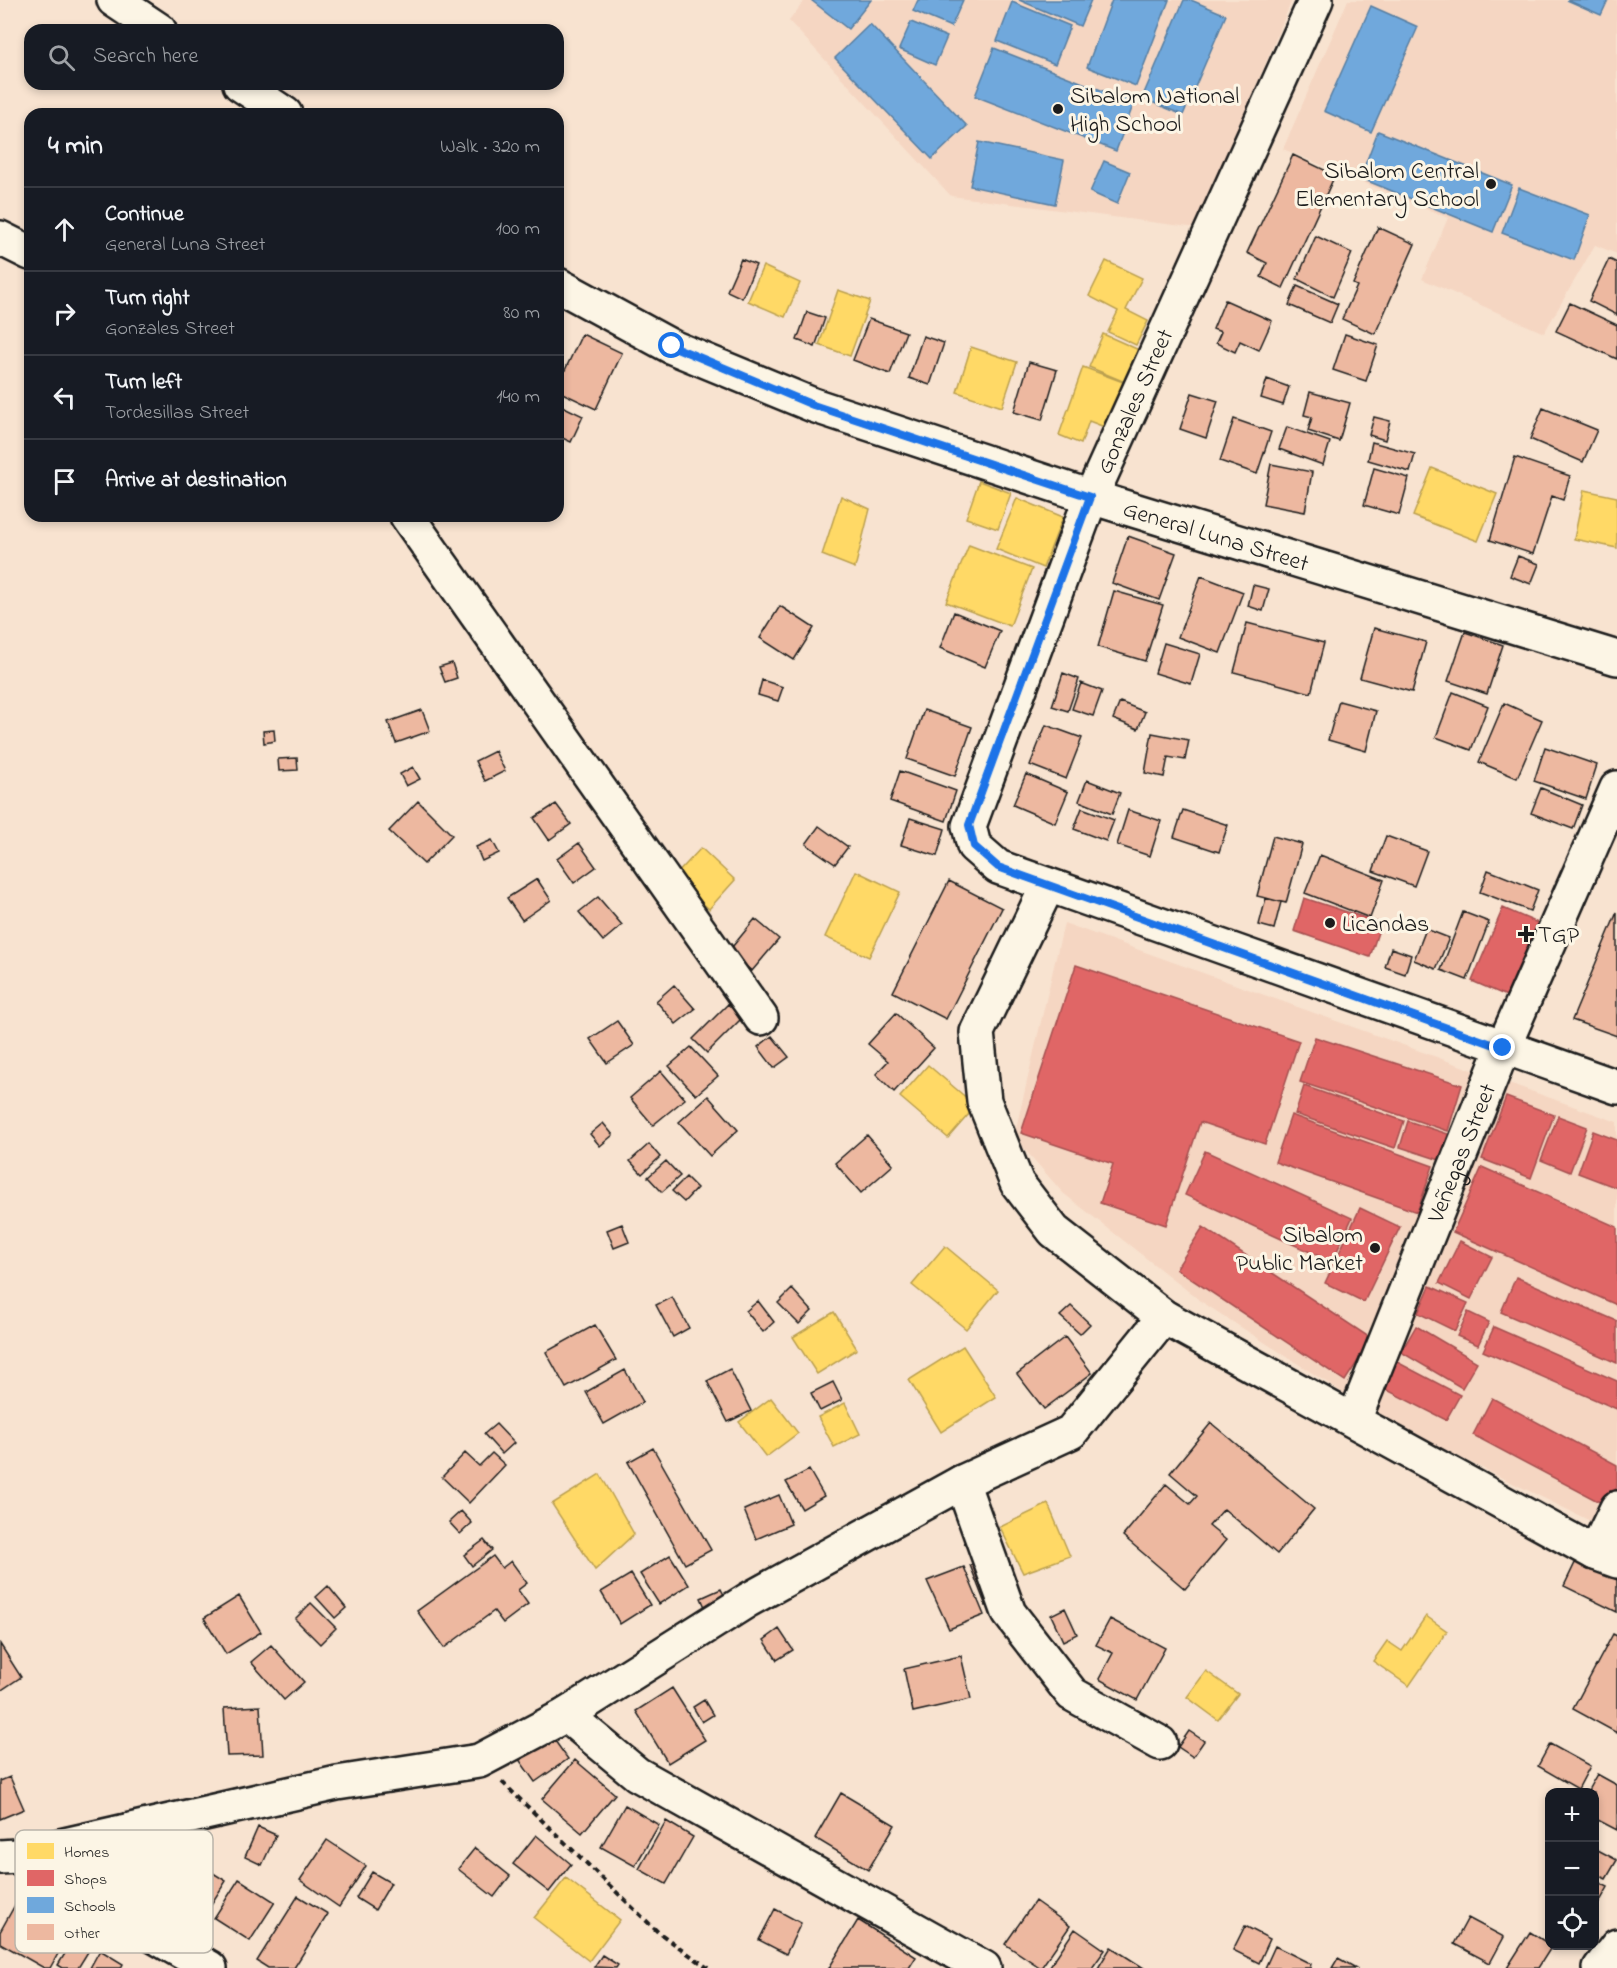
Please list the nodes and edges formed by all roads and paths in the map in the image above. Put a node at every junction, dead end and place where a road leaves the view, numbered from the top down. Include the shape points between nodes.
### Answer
1 (114, 0) edge
2 (1316, 0) edge
3 (150, 24) edge
4 (249, 90) edge
5 (276, 108) edge
6 (0, 238) edge
7 (24, 250) edge
8 (564, 288) edge
9 (1090, 497) junction
10 (411, 522) edge
11 (1617, 657) edge
12 (1617, 788) edge
13 (1048, 885) junction
14 (761, 1018) dead end
15 (1503, 1048) junction
16 (1617, 1087) edge
17 (1164, 1317) junction
18 (1354, 1420) junction
19 (962, 1482) junction
20 (1617, 1509) edge
21 (1606, 1557) edge
22 (566, 1715) junction
23 (1160, 1743) dead end
24 (479, 1761) junction
25 (146, 1830) edge
26 (1617, 1946) edge
27 (180, 1953) edge
28 (210, 1968) edge
29 (708, 1968) edge
30 (984, 1968) edge
31 (1600, 1968) edge

1 - 3 street
2 - 9 street, Gonzales Street
4 - 5 street
6 - 7 street
8 - 9 street, General Luna Street via 672,346 813,405
9 - 11 street, General Luna Street
9 - 13 street, Gonzales Street via 969,825 974,846 998,867
10 - 14 street
12 - 15 street, Veñegas Street
13 - 15 street
13 - 17 street via 977,1032 984,1101 1017,1183 1054,1231
15 - 16 street
15 - 18 street, Veñegas Street
17 - 18 street
17 - 19 street via 1071,1432
18 - 21 street
19 - 22 street via 748,1600
19 - 23 street via 1009,1613 1072,1694
20 - 21 street
22 - 24 street
22 - 30 street via 637,1774
24 - 25 street via 337,1784
24 - 29 path via 658,1932
26 - 31 street
27 - 28 street

